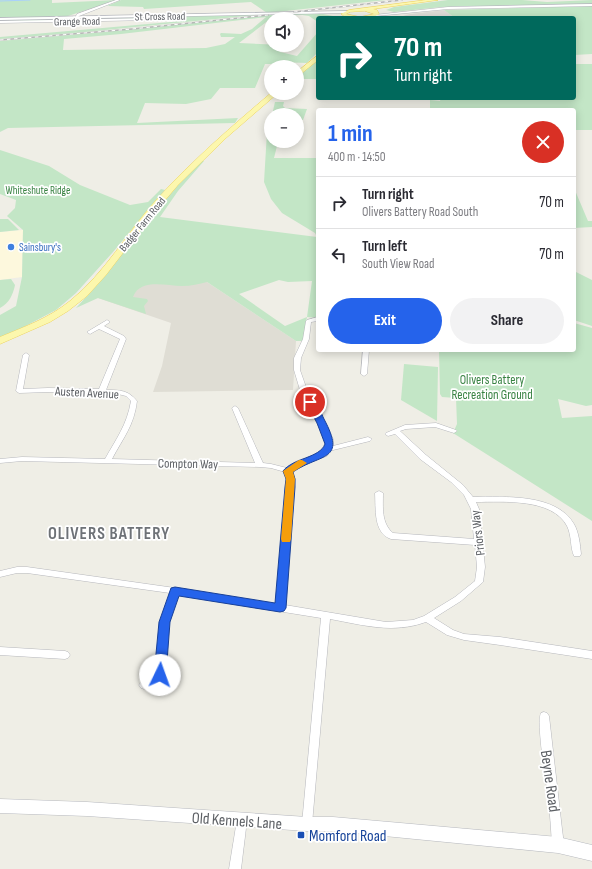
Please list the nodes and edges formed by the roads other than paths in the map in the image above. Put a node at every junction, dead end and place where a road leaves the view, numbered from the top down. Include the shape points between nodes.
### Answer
1 (119, 0) edge
2 (436, 0) edge
3 (592, 5) edge
4 (389, 6) junction
5 (358, 10) junction
6 (345, 14) junction
7 (374, 15) edge
8 (349, 16) edge
9 (76, 18) junction
10 (0, 19) edge
11 (153, 19) dead end
12 (0, 22) edge
13 (316, 59) edge
14 (304, 69) edge
15 (267, 100) edge
16 (316, 319) edge
17 (107, 322) dead end
18 (100, 327) junction
19 (90, 332) dead end
20 (0, 341) edge
21 (366, 352) edge
22 (26, 355) dead end
23 (364, 374) dead end
24 (102, 391) junction
25 (235, 408) dead end
26 (396, 431) junction
27 (454, 431) dead end
28 (388, 434) dead end
29 (368, 439) dead end
30 (326, 450) junction
31 (0, 461) edge
32 (107, 461) junction
33 (260, 465) junction
34 (288, 471) junction
35 (379, 493) dead end
36 (472, 500) junction
37 (478, 542) junction
38 (577, 554) dead end
39 (0, 574) edge
40 (175, 591) junction
41 (280, 608) junction
42 (326, 616) junction
43 (427, 618) junction
44 (0, 652) edge
45 (65, 655) dead end
46 (592, 655) edge
47 (160, 675) junction
48 (172, 684) dead end
49 (144, 685) dead end
50 (544, 716) dead end
51 (0, 806) edge
52 (242, 820) junction
53 (306, 824) junction
54 (558, 845) junction
55 (592, 853) edge
56 (235, 869) edge

1 - 9 street
2 - 4 main road
3 - 7 street via 448,8
4 - 5 main road
4 - 7 main road
5 - 6 main road
5 - 7 main road
6 - 8 main road
6 - 9 street, St Cross Road via 321,12
9 - 10 street, St Cross Road
11 - 12 street, Grange Road
13 - 14 main road
15 - 20 main road, Badger Farm Road via 202,156 180,179 78,299 62,311
16 - 30 street via 309,321 306,341 296,363 297,374 305,394 329,439 329,448
17 - 18 street
18 - 19 street
18 - 24 street via 115,332 123,339
21 - 23 street
22 - 24 street, Austen Avenue via 19,391
24 - 32 street, Austen Avenue via 128,395 134,401 126,433
25 - 33 street
26 - 27 street via 412,426 436,425
26 - 28 street
26 - 36 street, Priors Way
29 - 30 street
30 - 34 street via 324,454 297,464
31 - 32 street, Compton Way
32 - 33 street, Compton Way
33 - 34 street, Compton Way
34 - 41 street via 291,479
35 - 37 street via 382,524 391,536
36 - 37 street, Priors Way
36 - 38 street via 533,503 554,510 570,524
37 - 43 street, Priors Way via 481,567 479,582 458,599
39 - 40 street via 27,570
40 - 41 street
40 - 47 street via 164,622
41 - 42 street
42 - 43 street via 386,625 412,623
42 - 53 street
43 - 46 street via 450,634
44 - 45 street
47 - 48 street
47 - 49 street
50 - 54 street, Beyne Road
51 - 52 street, Old Kennels Lane via 87,809
52 - 53 street, Old Kennels Lane
52 - 56 street
53 - 54 street, Old Kennels Lane via 333,824
54 - 55 street, Old Kennels Lane

